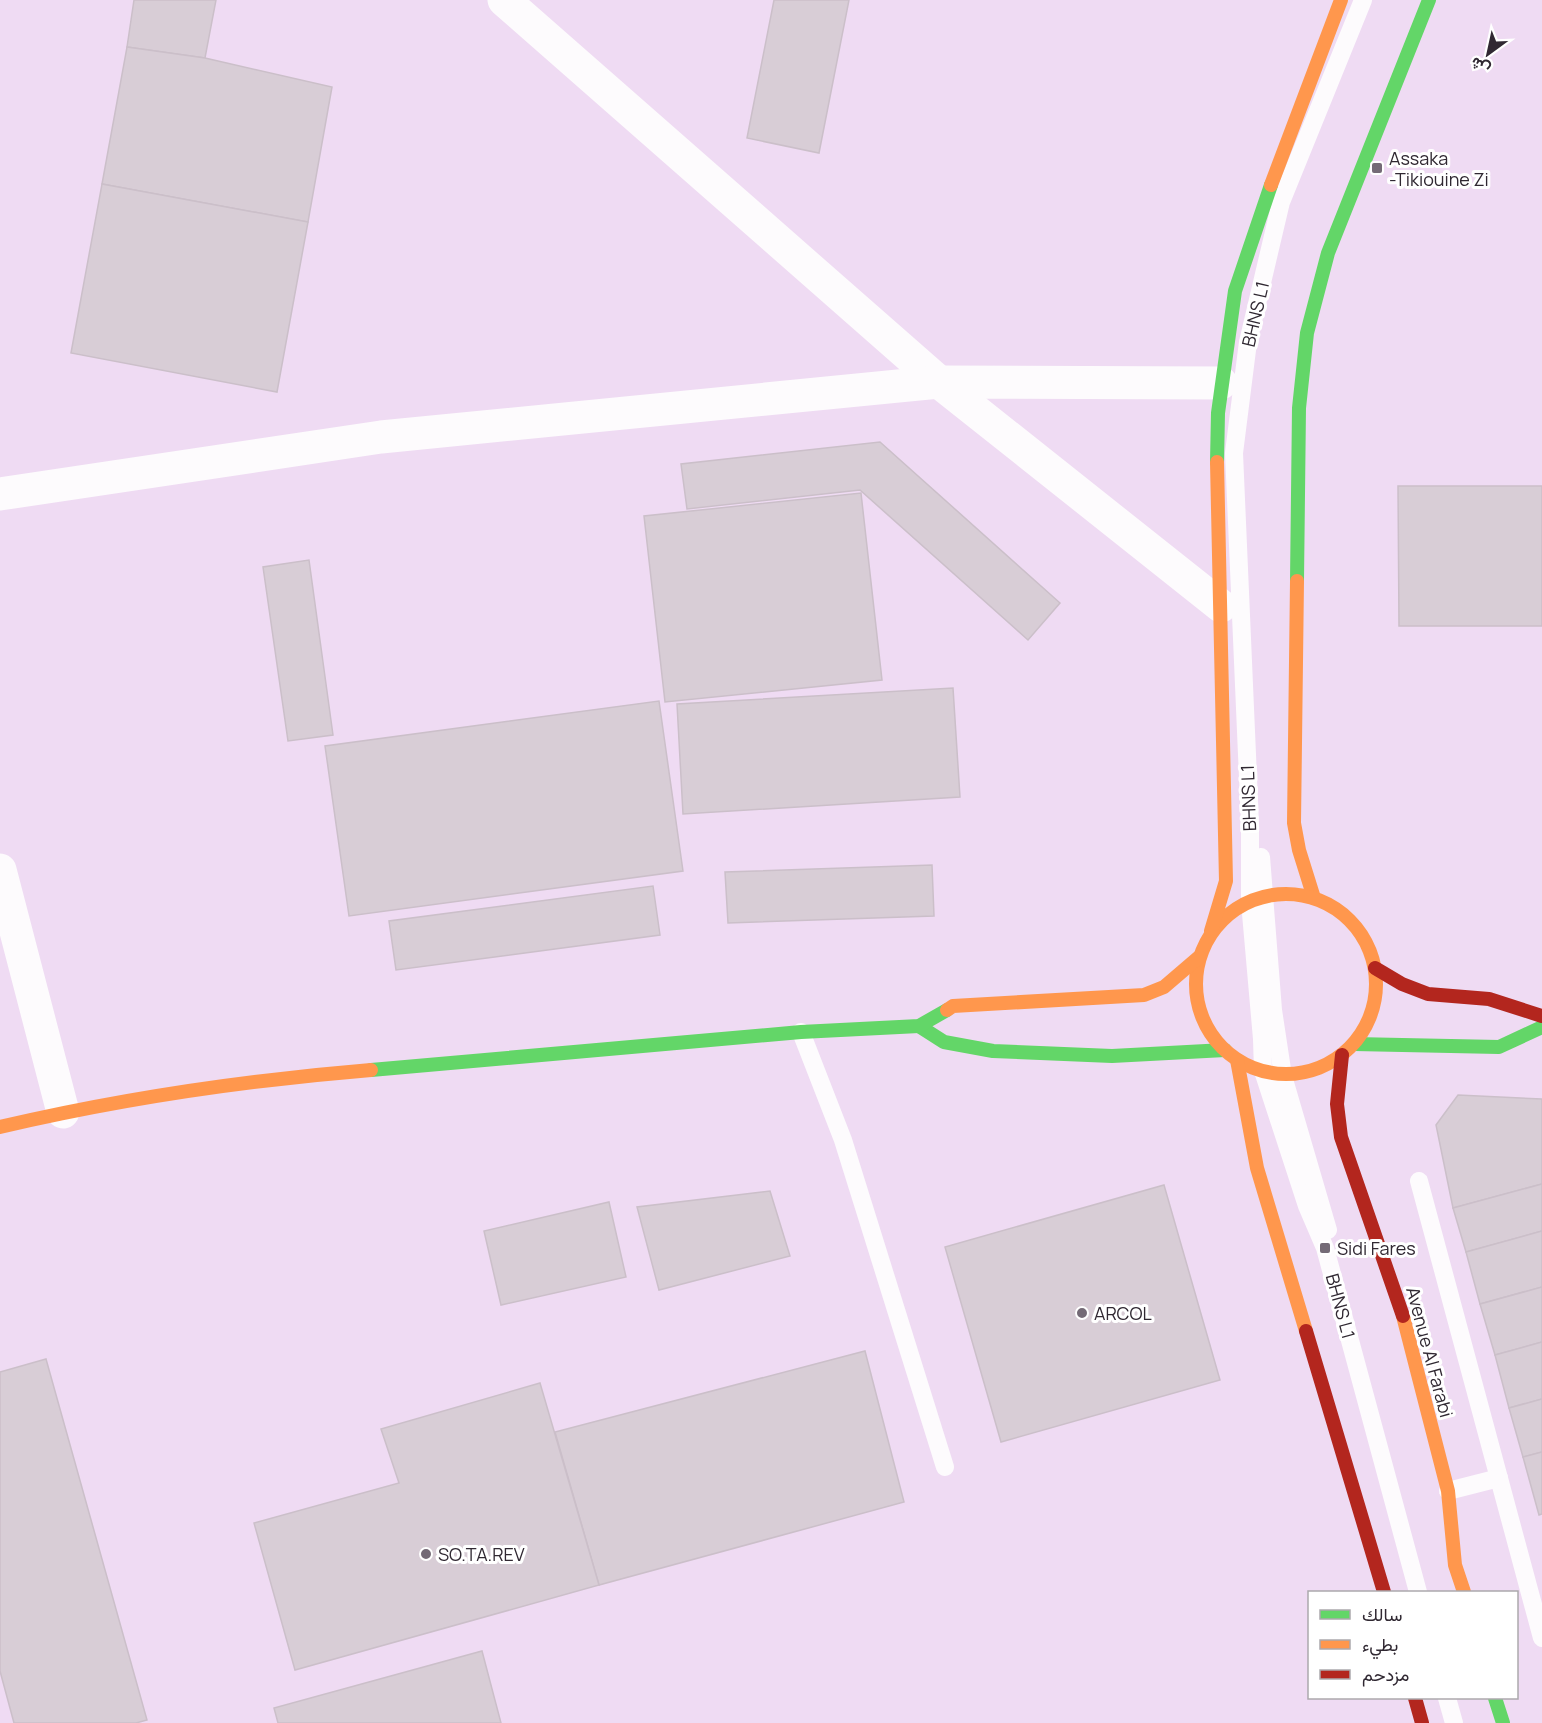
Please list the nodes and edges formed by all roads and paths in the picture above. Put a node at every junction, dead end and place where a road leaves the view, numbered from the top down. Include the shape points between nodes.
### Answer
1 (504, 0) edge
2 (1341, 0) edge
3 (1363, 0) edge
4 (1370, 0) edge
5 (1429, 0) edge
6 (939, 382) junction
7 (1221, 383) junction
8 (0, 494) edge
9 (1221, 606) junction
10 (0, 870) edge
11 (1314, 898) junction
12 (1257, 899) junction
13 (1211, 931) junction
14 (1199, 957) junction
15 (1375, 968) junction
16 (1542, 1016) edge
17 (919, 1026) junction
18 (1542, 1027) edge
19 (801, 1032) junction
20 (1354, 1044) junction
21 (1225, 1050) junction
22 (1342, 1055) junction
23 (1237, 1060) junction
24 (1263, 1071) junction
25 (1283, 1076) junction
26 (63, 1112) junction
27 (0, 1127) edge
28 (1419, 1181) dead end
29 (945, 1467) dead end
30 (1499, 1478) junction
31 (1448, 1491) junction
32 (1383, 1591) edge
33 (1417, 1591) edge
34 (1427, 1591) edge
35 (1463, 1591) edge
36 (1542, 1638) edge
37 (1415, 1699) edge
38 (1447, 1699) edge
39 (1456, 1699) edge
40 (1495, 1699) edge
41 (1422, 1723) edge
42 (1454, 1723) edge
43 (1463, 1723) edge
44 (1503, 1723) edge

1 - 6 street
2 - 7 street via 1248,244 1235,291
3 - 12 lane, BHNS L1 via 1281,202 1248,342 1239,406 1234,453 1235,511
4 - 12 lane, BHNS L1 via 1297,180 1266,290 1251,382 1243,506
5 - 11 street via 1328,253 1302,370 1294,823
6 - 7 street
6 - 8 street via 381,437
6 - 9 street
7 - 9 street via 1216,484
9 - 13 street via 1226,881
10 - 26 street
11 - 12 street via 1282,892
11 - 15 street via 1351,921 1365,940
12 - 13 street
12 - 24 lane, BHNS L1
12 - 25 lane, BHNS L1
13 - 14 street
14 - 17 street via 1164,987 1144,995 953,1006
14 - 21 street via 1195,985 1200,1013
15 - 16 street via 1428,994 1489,999
15 - 20 street via 1376,997
17 - 19 street
17 - 21 street via 944,1042 993,1051 1112,1056
18 - 20 street via 1499,1047 1403,1042
19 - 26 street via 310,1075
19 - 29 lane via 843,1140
20 - 22 street
21 - 23 street
22 - 25 street via 1316,1069
22 - 31 street, Avenue Al Farabi via 1337,1104 1341,1137 1411,1338
23 - 24 street
23 - 32 street via 1257,1168
24 - 25 street
24 - 33 lane, BHNS L1 via 1306,1206 1325,1248
25 - 34 lane, BHNS L1 via 1345,1280
26 - 27 street
28 - 30 lane
30 - 31 lane
30 - 36 lane
31 - 35 street, Avenue Al Farabi via 1455,1565
37 - 41 street
38 - 42 lane
39 - 43 lane
40 - 44 street

